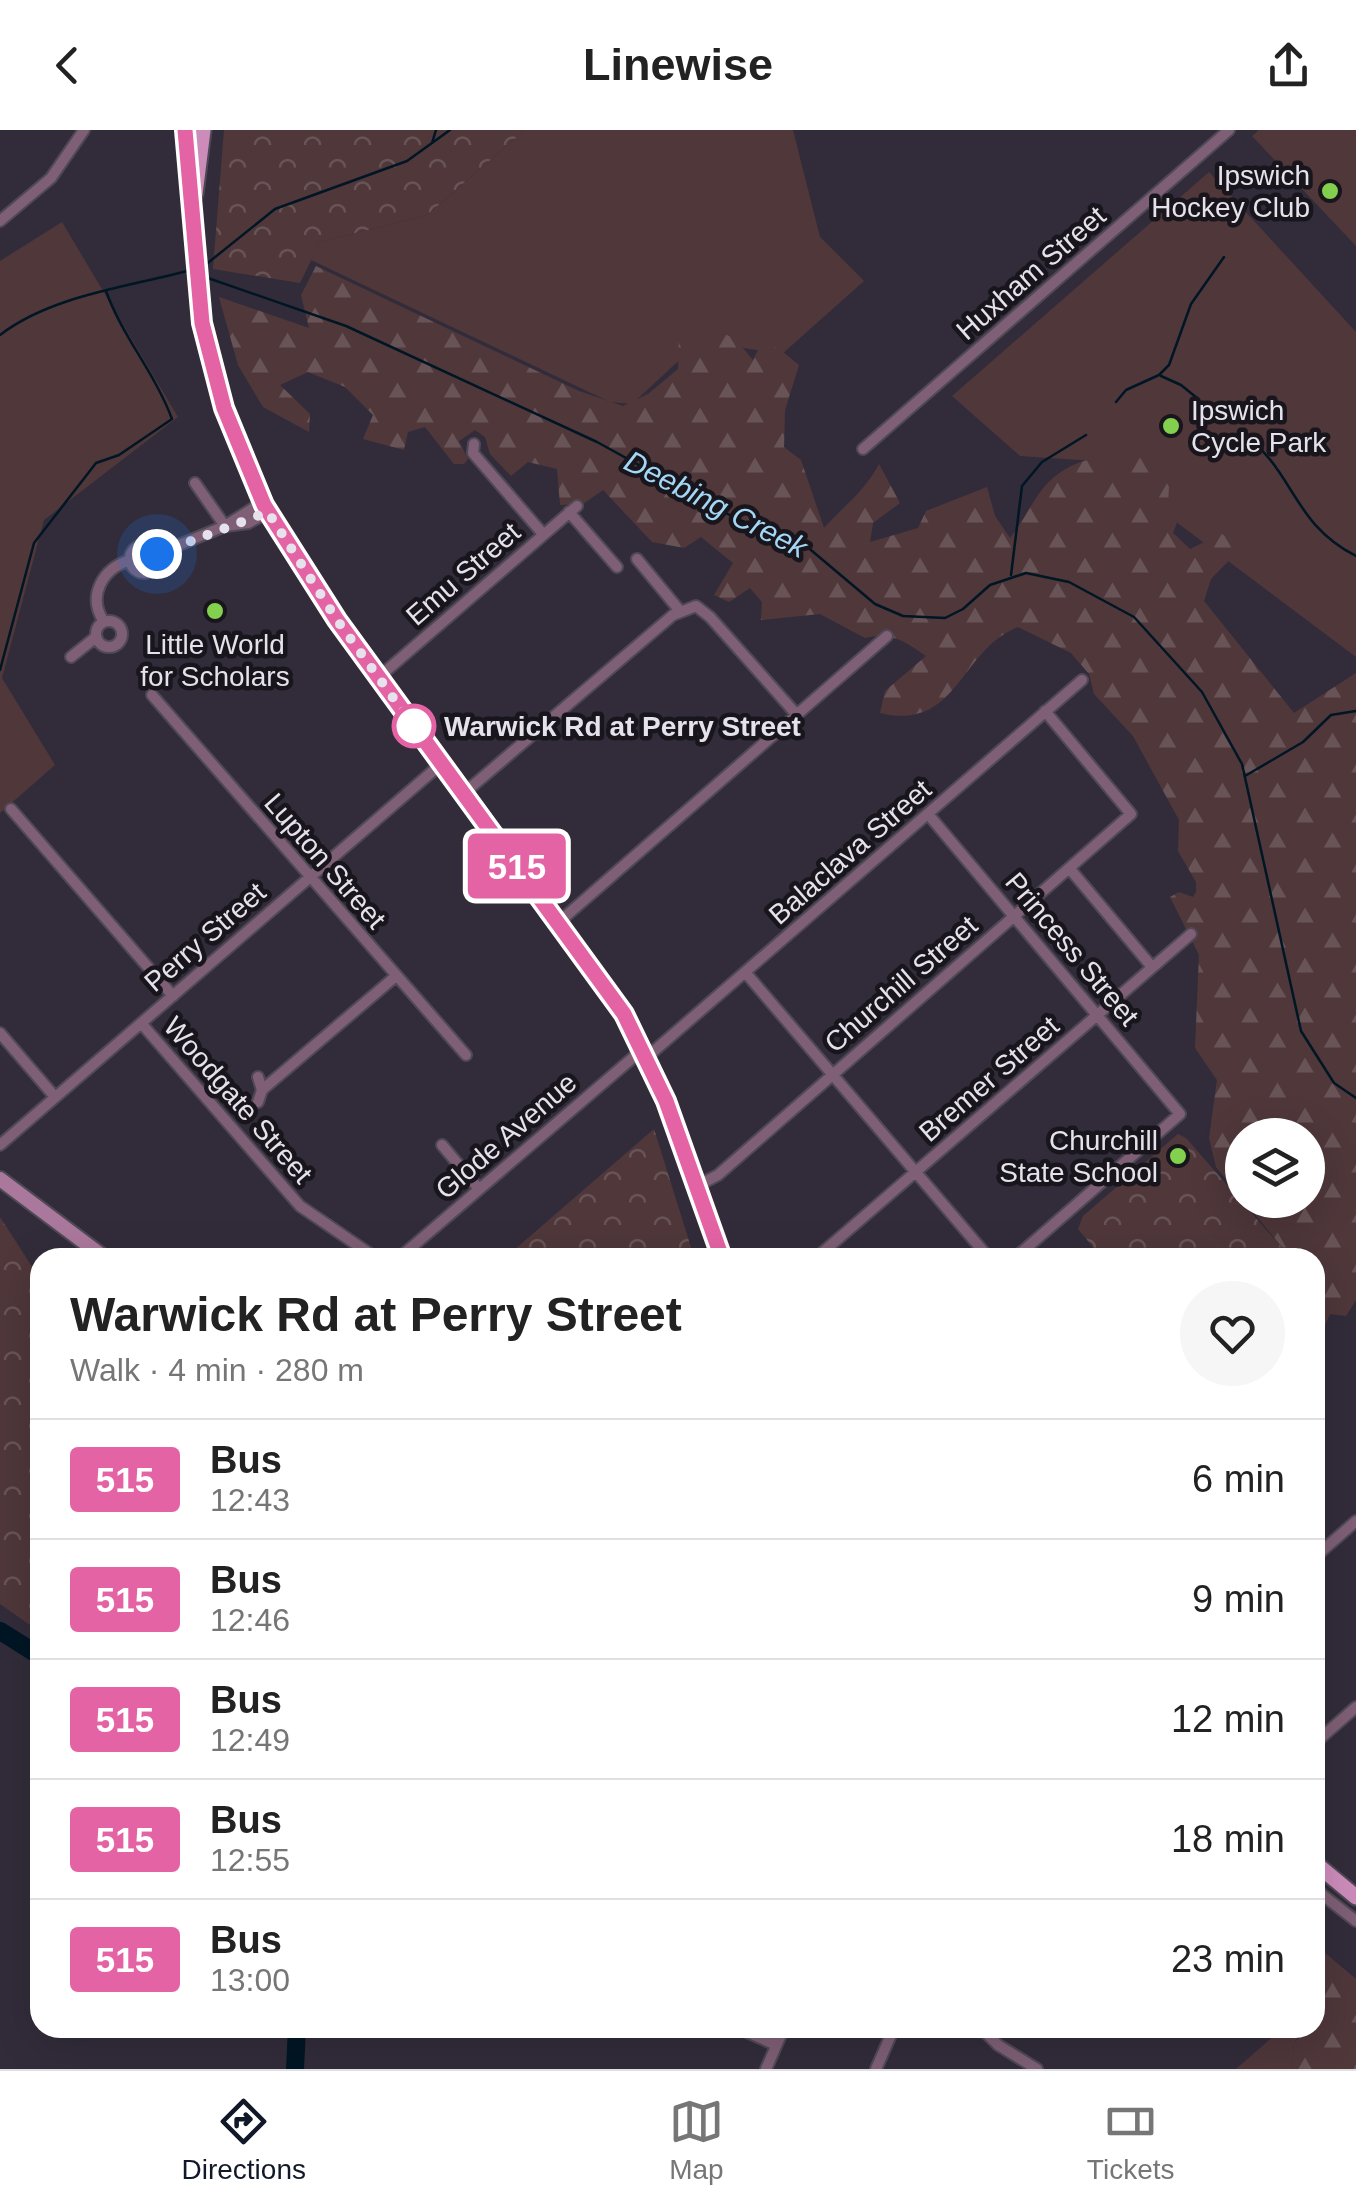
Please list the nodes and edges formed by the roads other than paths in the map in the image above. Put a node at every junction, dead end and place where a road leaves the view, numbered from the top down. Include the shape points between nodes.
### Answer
1 (185, 130) edge
2 (202, 130) edge
3 (1229, 130) edge
4 (83, 131) edge
5 (0, 221) edge
6 (192, 223) junction
7 (474, 444) dead end
8 (863, 449) dead end
9 (195, 483) dead end
10 (266, 507) junction
11 (225, 526) junction
12 (543, 534) junction
13 (157, 554) junction
14 (637, 559) dead end
15 (130, 560) junction
16 (617, 567) dead end
17 (680, 611) junction
18 (104, 622) junction
19 (888, 636) dead end
20 (96, 637) junction
21 (71, 656) dead end
22 (378, 677) junction
23 (1082, 680) dead end
24 (152, 695) dead end
25 (1046, 711) junction
26 (797, 715) junction
27 (441, 764) junction
28 (464, 794) junction
29 (11, 808) dead end
30 (928, 814) junction
31 (1070, 869) junction
32 (310, 877) junction
33 (1015, 916) junction
34 (558, 922) junction
35 (1191, 934) dead end
36 (1152, 967) junction
37 (746, 972) junction
38 (396, 976) junction
39 (172, 996) junction
40 (1098, 1014) junction
41 (141, 1023) junction
42 (0, 1033) edge
43 (644, 1053) junction
44 (466, 1055) dead end
45 (832, 1073) junction
46 (258, 1077) dead end
47 (262, 1090) junction
48 (55, 1097) junction
49 (258, 1102) dead end
50 (0, 1145) edge
51 (442, 1145) dead end
52 (916, 1172) junction
53 (0, 1179) edge
54 (695, 1187) junction
55 (479, 1189) junction
56 (704, 1213) junction
57 (93, 1248) edge
58 (361, 1248) edge
59 (411, 1248) edge
60 (712, 1248) edge
61 (718, 1248) edge
62 (828, 1248) edge
63 (981, 1248) edge
64 (1026, 1248) edge
65 (1356, 1521) edge
66 (1325, 1547) edge
67 (1356, 1707) edge
68 (1325, 1733) edge
69 (1325, 1862) edge
70 (1325, 1871) edge
71 (1356, 1885) edge
72 (1356, 1896) edge
73 (1325, 1897) edge
74 (1356, 1921) edge
75 (760, 2038) edge
76 (779, 2038) edge
77 (890, 2038) edge
78 (991, 2038) edge
79 (776, 2045) junction
80 (766, 2069) edge
81 (876, 2069) edge
82 (1037, 2069) edge

1 - 6 main road
2 - 6 main road
3 - 8 street, Huxham Street
4 - 5 street via 51,178
6 - 10 main road via 202,323 224,408
7 - 12 street via 473,453
9 - 11 street
10 - 11 street
10 - 22 main road
11 - 13 street
12 - 16 street, Emu Street via 573,509
12 - 22 street, Emu Street
13 - 15 street via 140,546
13 - 15 street via 155,568 146,572
14 - 17 street
15 - 18 street via 110,570 98,589
17 - 26 street via 703,609
17 - 28 street
18 - 20 street
18 - 20 street via 117,624 120,640 110,648
19 - 26 street
20 - 21 street
22 - 27 main road
23 - 25 street, Balaclava Street
24 - 32 street, Lupton Street
25 - 30 street, Balaclava Street
25 - 31 street, Churchill Street via 1130,810
26 - 34 street
27 - 28 main road
27 - 32 street, Perry Street
28 - 34 main road
29 - 39 street
30 - 33 street, Princess Street
30 - 37 street, Balaclava Street
31 - 33 street, Churchill Street
31 - 36 street
32 - 38 street, Lupton Street
32 - 39 street, Perry Street
33 - 40 street, Princess Street
33 - 45 street, Churchill Street
34 - 43 main road
35 - 36 street, Bremer Street
36 - 40 street, Bremer Street
37 - 43 street, Balaclava Street
37 - 45 street
38 - 44 street, Lupton Street
38 - 47 street
39 - 41 street, Perry Street
40 - 52 street, Bremer Street
40 - 64 street, Princess Street via 1180,1114
41 - 48 street, Perry Street
41 - 58 street, Woodgate Street via 300,1206
42 - 48 street
43 - 54 main road
43 - 55 street, Glode Avenue
45 - 52 street
45 - 54 street, Churchill Street via 718,1175
46 - 47 street
47 - 49 street
48 - 50 street, Perry Street
51 - 55 street
52 - 62 street, Bremer Street
52 - 63 street
53 - 57 main road
54 - 56 main road
55 - 59 street, Glode Avenue
56 - 60 main road
56 - 61 main road
65 - 66 street
67 - 68 street
69 - 71 main road
70 - 72 main road
73 - 74 street
75 - 79 street
76 - 79 street
77 - 81 street
78 - 82 street
79 - 80 street

